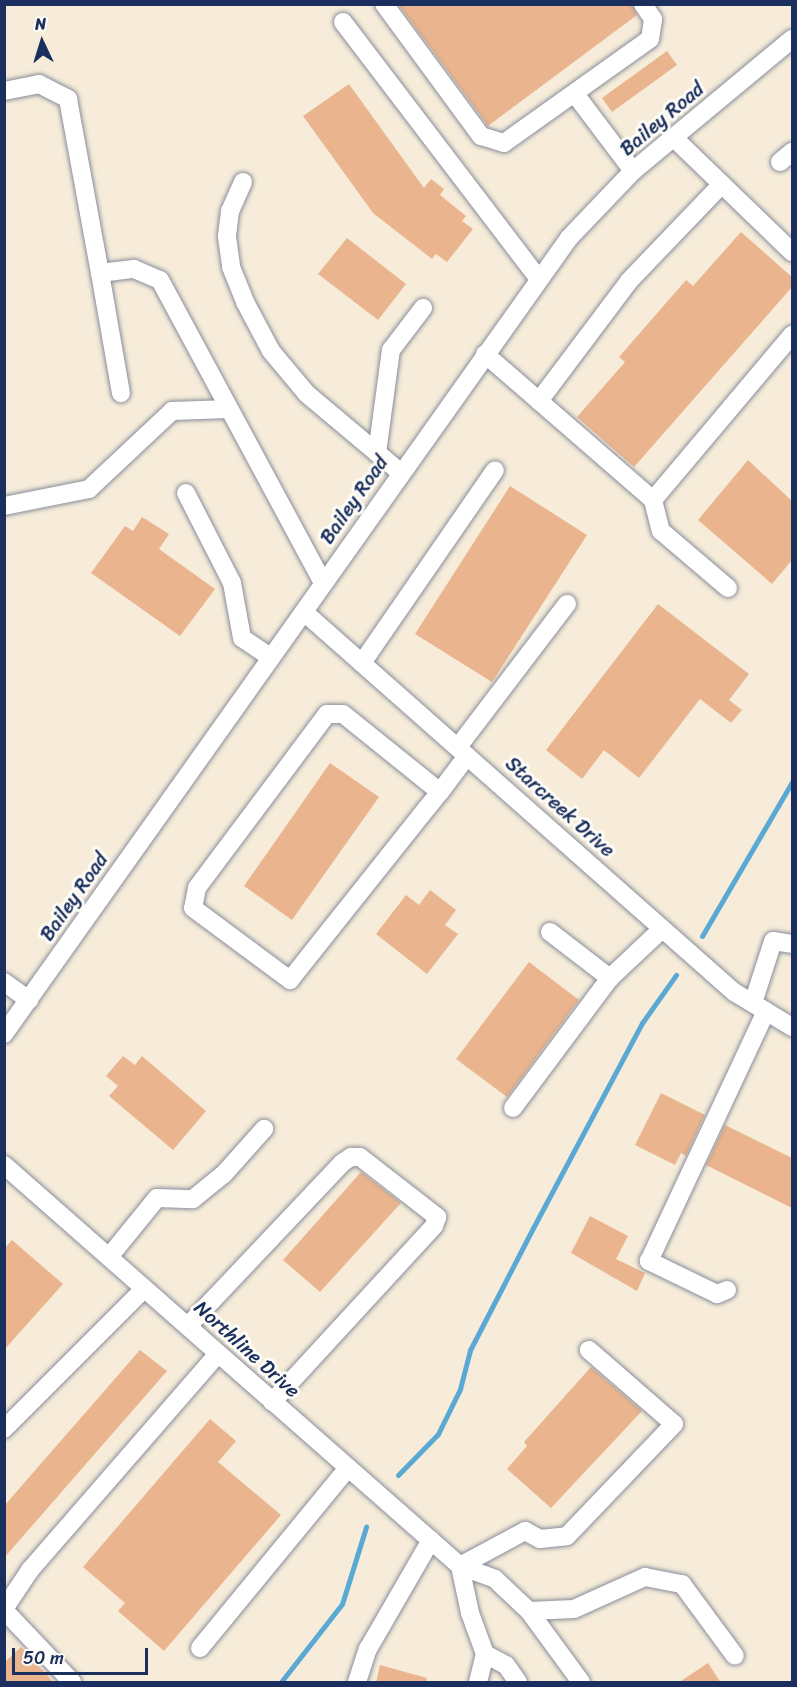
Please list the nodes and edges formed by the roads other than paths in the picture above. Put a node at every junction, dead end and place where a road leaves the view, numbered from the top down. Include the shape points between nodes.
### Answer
1 (384, 4) edge
2 (643, 4) edge
3 (344, 22) dead end
4 (792, 39) edge
5 (4, 91) edge
6 (575, 94) junction
7 (674, 138) junction
8 (633, 171) junction
9 (243, 182) dead end
10 (722, 184) junction
11 (792, 252) edge
12 (100, 273) junction
13 (537, 278) junction
14 (423, 308) dead end
15 (792, 334) edge
16 (484, 354) junction
17 (121, 393) dead end
18 (539, 401) junction
19 (229, 409) junction
20 (376, 453) junction
21 (495, 470) dead end
22 (401, 473) junction
23 (186, 493) dead end
24 (653, 500) junction
25 (4, 506) edge
26 (323, 584) junction
27 (728, 588) dead end
28 (567, 604) dead end
29 (304, 612) junction
30 (270, 657) junction
31 (363, 663) junction
32 (462, 752) junction
33 (440, 792) junction
34 (662, 929) junction
35 (550, 932) dead end
36 (792, 944) edge
37 (610, 978) junction
38 (4, 982) edge
39 (29, 1000) junction
40 (759, 1007) junction
41 (792, 1027) edge
42 (4, 1034) edge
43 (513, 1108) dead end
44 (264, 1129) dead end
45 (8, 1175) edge
46 (109, 1257) junction
47 (144, 1289) junction
48 (727, 1290) dead end
49 (188, 1326) junction
50 (589, 1350) dead end
51 (218, 1354) junction
52 (272, 1402) junction
53 (4, 1429) edge
54 (348, 1468) junction
55 (430, 1540) junction
56 (460, 1566) junction
57 (4, 1609) edge
58 (529, 1611) junction
59 (200, 1648) dead end
60 (485, 1654) junction
61 (735, 1656) dead end
62 (72, 1683) edge
63 (357, 1683) edge
64 (478, 1683) edge
65 (518, 1683) edge
66 (581, 1683) edge

1 - 6 street via 481,136 504,143
2 - 6 street via 653,19 650,39
3 - 13 street
4 - 7 street, Bailey Road
5 - 12 street via 39,84 68,99
6 - 8 street
7 - 8 street, Bailey Road
7 - 10 street
8 - 13 street, Bailey Road via 584,219
9 - 20 street via 230,211 227,237 231,267 245,302 271,351 307,394
10 - 11 street
10 - 18 street via 629,281
12 - 17 street
12 - 19 street via 134,269 160,280
13 - 16 street, Bailey Road
14 - 20 street via 391,350
15 - 24 street
16 - 18 street
16 - 22 street, Bailey Road
18 - 24 street
19 - 25 street via 172,411 89,489
19 - 26 street
20 - 22 street
21 - 31 street
22 - 26 street, Bailey Road
23 - 30 street via 232,584 242,638
24 - 27 street via 661,531
26 - 29 street, Bailey Road
28 - 32 street
29 - 30 street, Bailey Road
29 - 31 street, Starcreek Drive
30 - 39 street, Bailey Road
31 - 32 street, Starcreek Drive
32 - 33 street
32 - 34 street, Starcreek Drive
33 - 33 street via 290,980 193,908 197,888 327,714 343,714
34 - 37 street
34 - 40 street, Starcreek Drive
35 - 37 street
36 - 40 street via 773,941
37 - 43 street
38 - 39 street
39 - 42 street, Bailey Road
40 - 41 street, Starcreek Drive
40 - 48 street via 649,1261 717,1294
44 - 46 street via 223,1175 193,1199 157,1198
45 - 46 street, Northline Drive
46 - 47 street, Northline Drive
47 - 49 street, Northline Drive
47 - 53 street
49 - 51 street, Northline Drive
49 - 52 street via 351,1157 360,1157 437,1217 434,1226
50 - 56 street via 674,1424 567,1536 540,1539 525,1531
51 - 52 street, Northline Drive
51 - 57 street via 30,1570
52 - 54 street, Northline Drive
54 - 55 street, Northline Drive
54 - 59 street
55 - 56 street, Northline Drive
55 - 63 street via 369,1649
56 - 58 street via 495,1579
56 - 60 street via 470,1613
57 - 62 street
58 - 61 street via 574,1609 645,1577 682,1584
58 - 66 street
60 - 64 street
60 - 65 street via 506,1665

